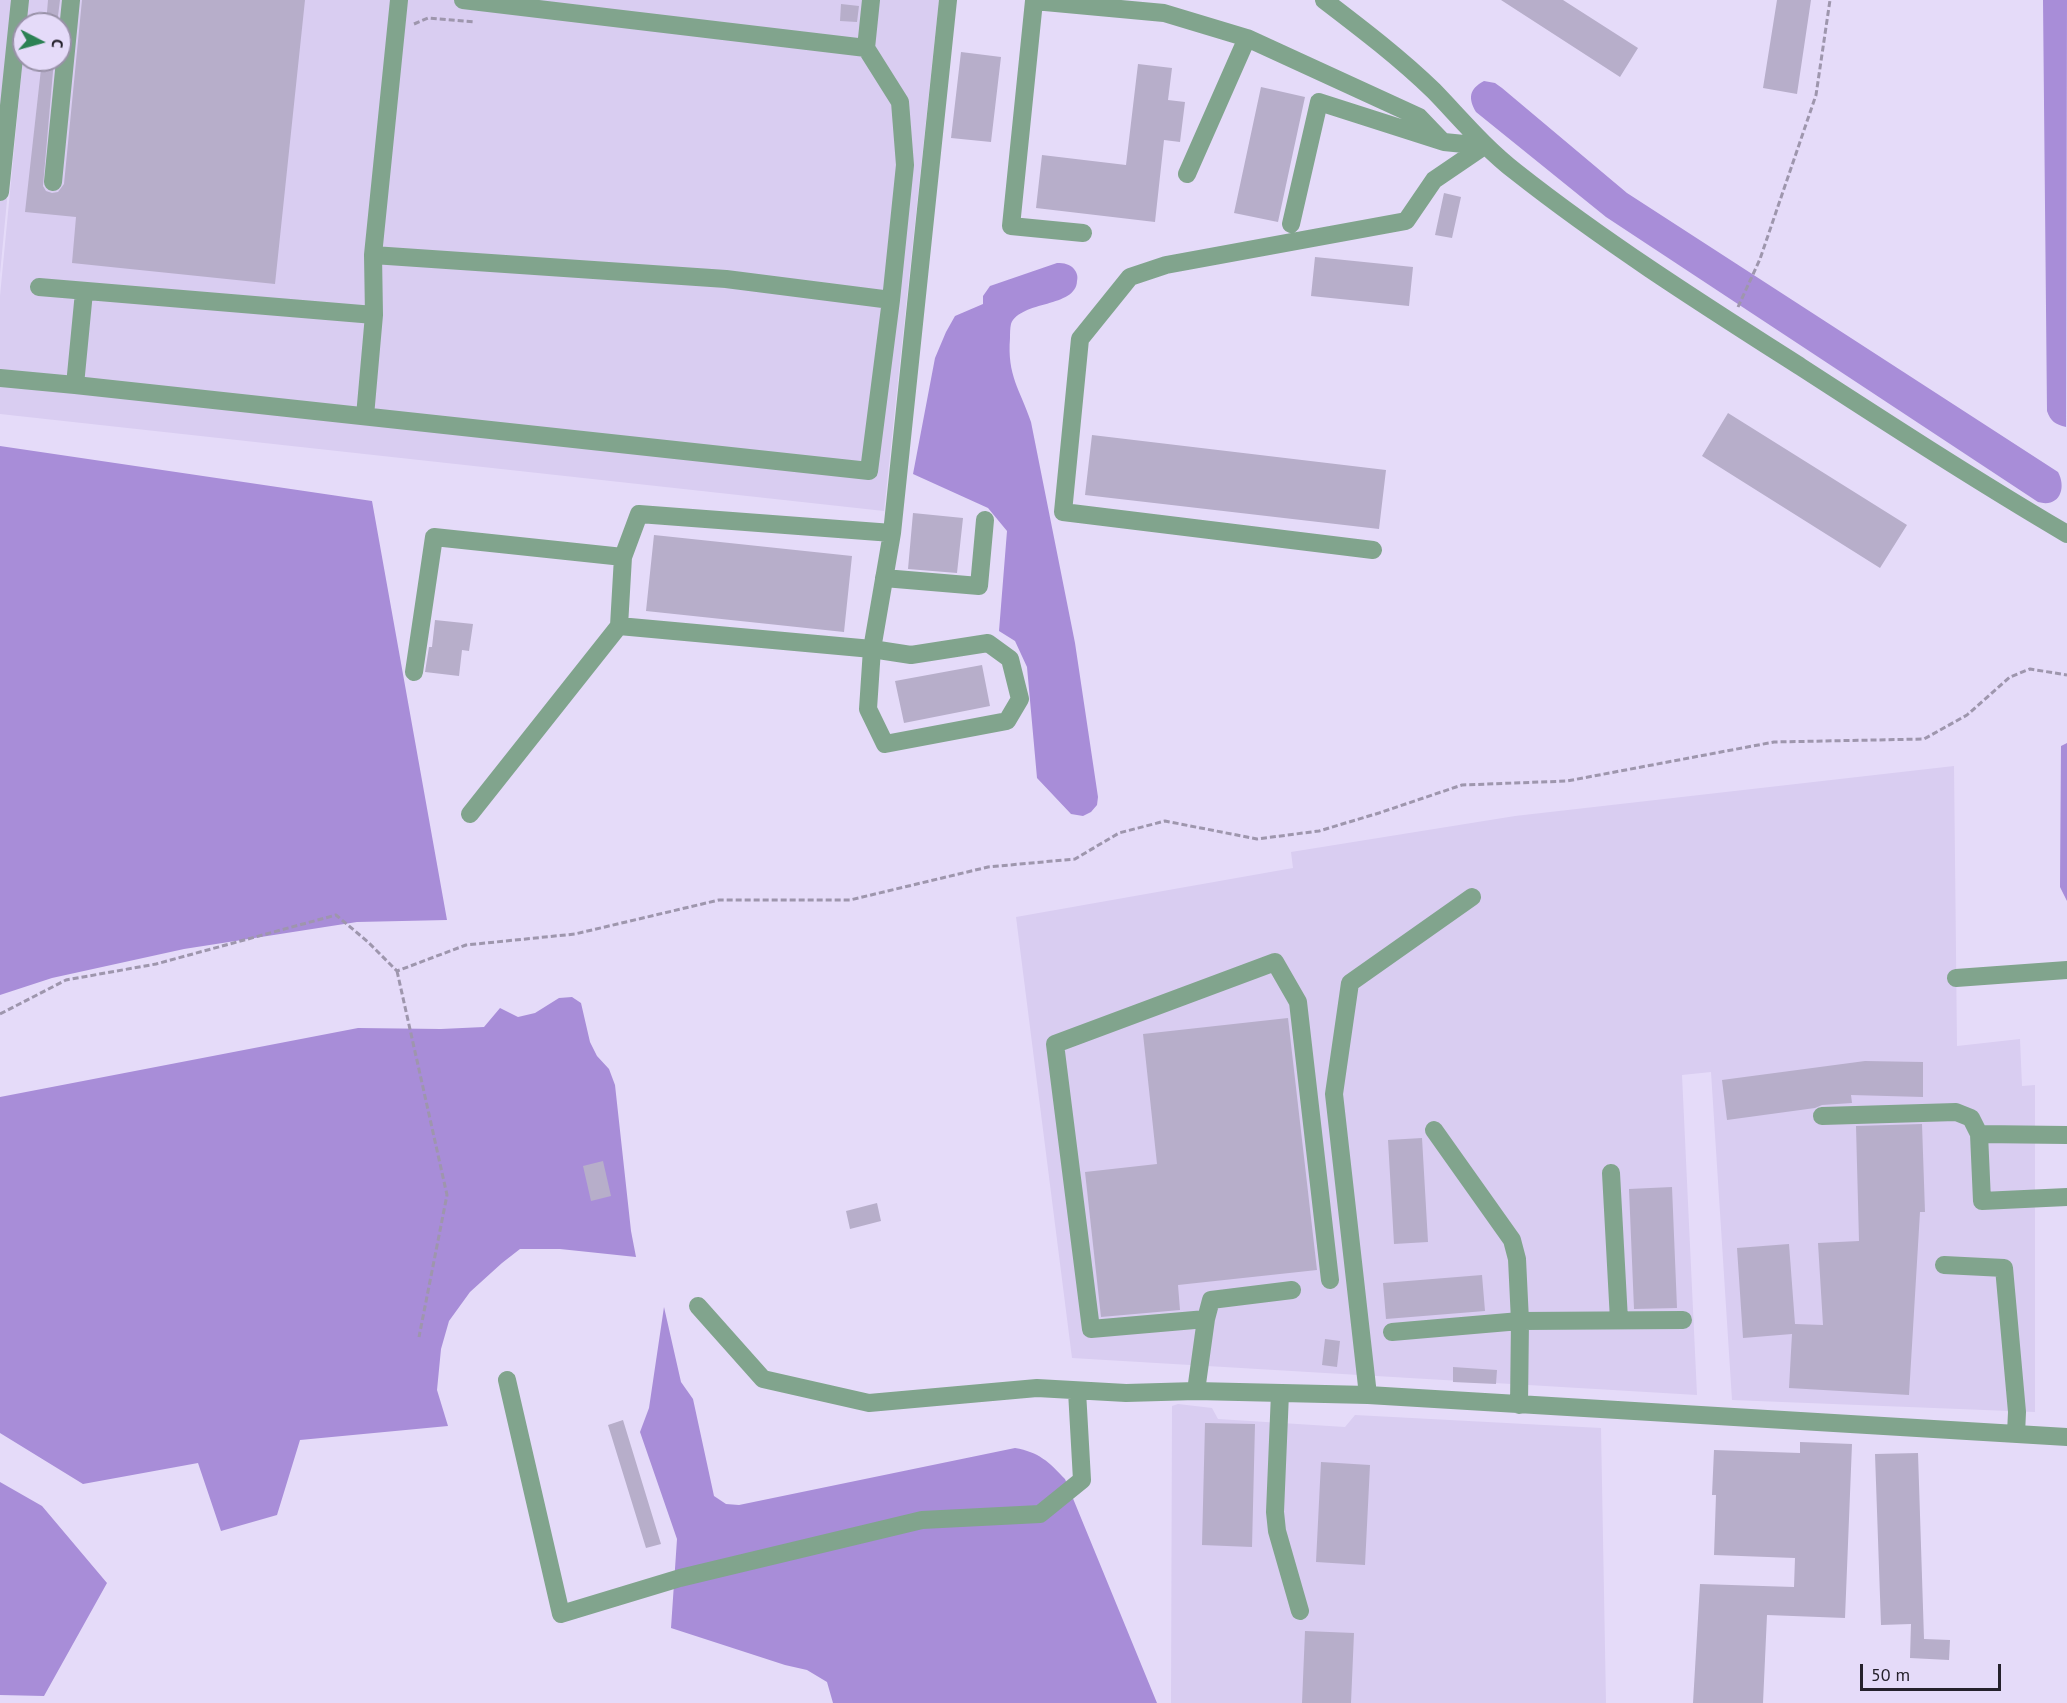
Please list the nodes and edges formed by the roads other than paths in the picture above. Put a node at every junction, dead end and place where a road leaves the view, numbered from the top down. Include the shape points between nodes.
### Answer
1 (20, 0) edge
2 (71, 0) edge
3 (399, 0) edge
4 (463, 0) edge
5 (872, 0) edge
6 (948, 0) edge
7 (1324, 0) edge
8 (1247, 38) junction
9 (866, 48) junction
10 (1444, 142) junction
11 (1484, 146) junction
12 (1187, 174) dead end
13 (53, 182) dead end
14 (0, 192) edge
15 (1291, 224) dead end
16 (1083, 233) dead end
17 (373, 255) junction
18 (39, 287) dead end
19 (84, 292) junction
20 (891, 300) junction
21 (374, 315) junction
22 (0, 378) edge
23 (75, 385) junction
24 (365, 416) junction
25 (985, 520) dead end
26 (892, 533) junction
27 (2067, 534) edge
28 (1373, 550) dead end
29 (623, 557) junction
30 (884, 578) junction
31 (619, 626) junction
32 (872, 649) junction
33 (414, 672) dead end
34 (470, 814) dead end
35 (1472, 897) dead end
36 (2067, 970) edge
37 (1956, 978) dead end
38 (1822, 1116) dead end
39 (1434, 1130) dead end
40 (1979, 1134) junction
41 (2067, 1135) edge
42 (1611, 1173) dead end
43 (2067, 1197) edge
44 (1944, 1265) dead end
45 (1330, 1280) dead end
46 (1292, 1290) dead end
47 (698, 1306) dead end
48 (1206, 1319) junction
49 (1619, 1320) junction
50 (1683, 1320) dead end
51 (1520, 1322) junction
52 (1392, 1332) dead end
53 (507, 1380) dead end
54 (1077, 1391) junction
55 (1196, 1391) junction
56 (1280, 1393) junction
57 (1368, 1395) junction
58 (1519, 1405) junction
59 (2016, 1434) junction
60 (2067, 1437) edge
61 (1300, 1611) dead end

1 - 14 lane
2 - 13 lane
3 - 17 lane
4 - 9 lane
5 - 9 lane
6 - 26 lane
7 - 11 lane via 1391,51
8 - 10 lane via 1419,117
8 - 12 lane
8 - 16 lane via 1164,14 1034,1 1011,226
9 - 20 lane via 900,102 905,165
10 - 11 lane
10 - 15 lane via 1319,102
11 - 27 lane via 1589,226 1731,322
11 - 28 lane via 1434,180 1406,221 1166,266 1130,277 1080,339 1063,512
17 - 20 lane via 726,279
17 - 21 lane
18 - 19 lane
19 - 21 lane
19 - 23 lane
20 - 24 lane via 868,471
21 - 24 lane
22 - 23 lane
23 - 24 lane
25 - 30 lane via 979,586
26 - 29 lane via 639,514
26 - 30 lane
29 - 31 lane
29 - 33 lane via 434,537
30 - 32 lane
31 - 32 lane
31 - 34 lane
32 - 32 lane via 911,655 988,643 1010,659 1020,699 1007,721 885,744 868,709
35 - 57 lane via 1350,983 1334,1094
36 - 37 lane
38 - 40 lane via 1956,1112 1971,1118
39 - 51 lane via 1512,1240 1517,1260
40 - 41 lane
40 - 43 lane via 1982,1201
42 - 49 lane
44 - 59 lane via 2004,1268
45 - 48 lane via 1298,1002 1275,962 1055,1044 1091,1329
46 - 48 lane via 1211,1300
47 - 54 lane via 763,1379 869,1403 1037,1388
48 - 55 lane
49 - 50 lane
49 - 51 lane
51 - 52 lane
51 - 58 lane
53 - 54 lane via 561,1614 680,1578 922,1520 1040,1514 1082,1480
54 - 55 lane
55 - 56 lane
56 - 57 lane
56 - 61 lane via 1275,1512
57 - 58 lane
58 - 59 lane
59 - 60 lane

